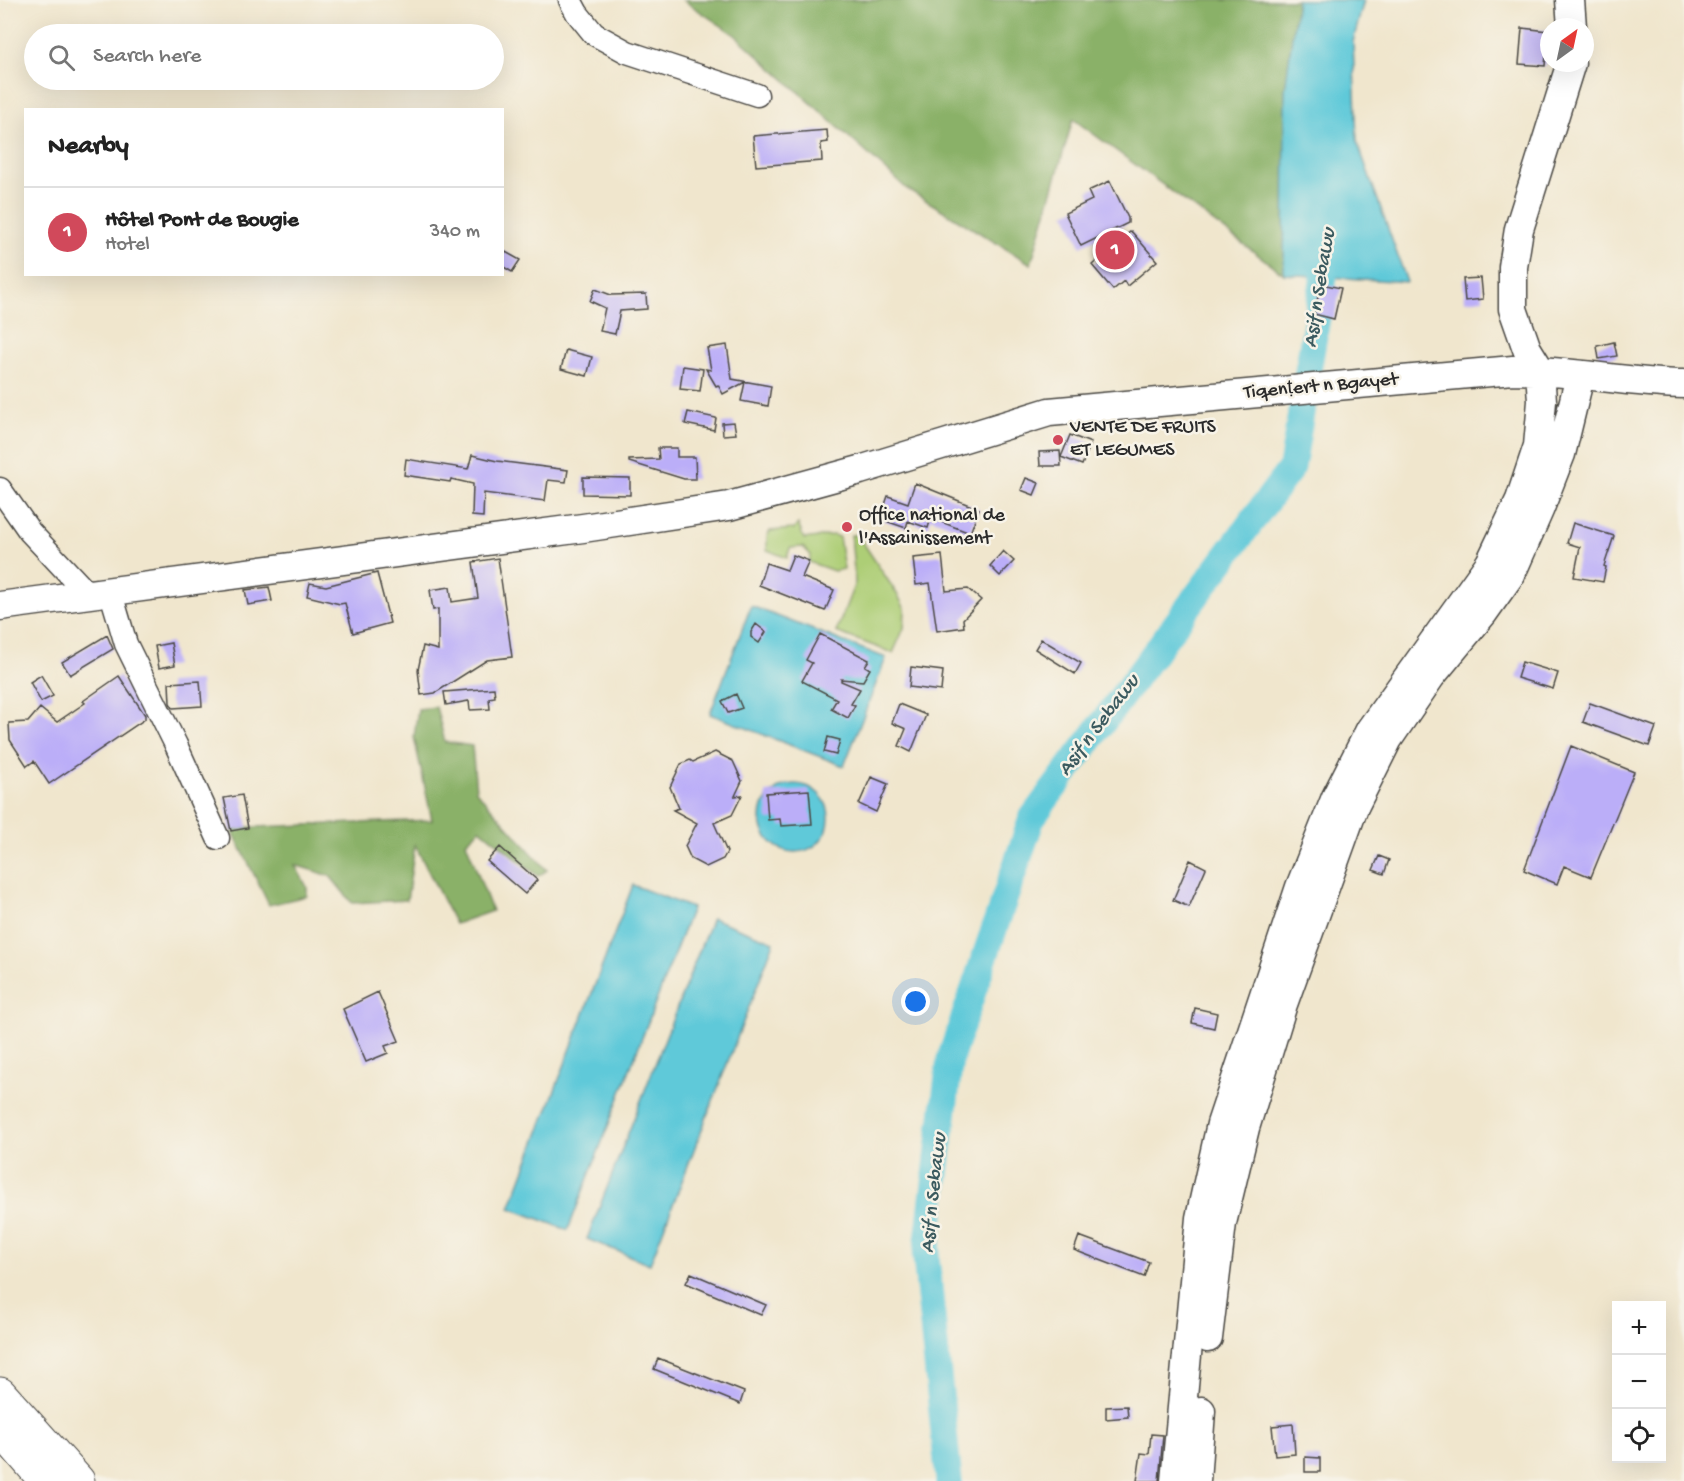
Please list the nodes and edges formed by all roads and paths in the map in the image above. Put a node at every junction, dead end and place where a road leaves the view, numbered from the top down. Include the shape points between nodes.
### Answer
1 (570, 0) edge
2 (1570, 0) edge
3 (1571, 18) edge
4 (1568, 72) edge
5 (757, 95) dead end
6 (1527, 370) junction
7 (1580, 376) junction
8 (1641, 382) junction
9 (1684, 384) edge
10 (1567, 428) junction
11 (0, 489) edge
12 (98, 592) junction
13 (0, 606) edge
14 (218, 838) dead end
15 (0, 1394) edge
16 (0, 1428) edge
17 (46, 1481) edge
18 (78, 1481) edge
19 (1175, 1481) edge
20 (1196, 1481) edge

1 - 5 street via 594,34 627,52
2 - 3 main road
4 - 6 main road via 1519,229 1513,267 1514,309 1527,348
6 - 7 main road, Tiqenṭert n Bgayet
6 - 12 main road, Tiqenṭert n Bgayet via 1049,412 729,506
6 - 19 main road via 1542,401 1538,446 1520,500 1490,563 1370,730 1336,797 1300,887 1224,1114 1200,1218
7 - 8 main road, Tiqenṭert n Bgayet
7 - 10 main road
8 - 9 main road, Tiqenṭert n Bgayet
8 - 10 main road via 1599,397
10 - 20 main road via 1561,454 1511,574 1431,676 1388,739 1354,807 1287,993 1245,1128 1222,1223
11 - 12 street via 30,532
12 - 13 main road, Tiqenṭert n Bgayet
12 - 14 street via 176,745
15 - 18 highway
16 - 17 highway

